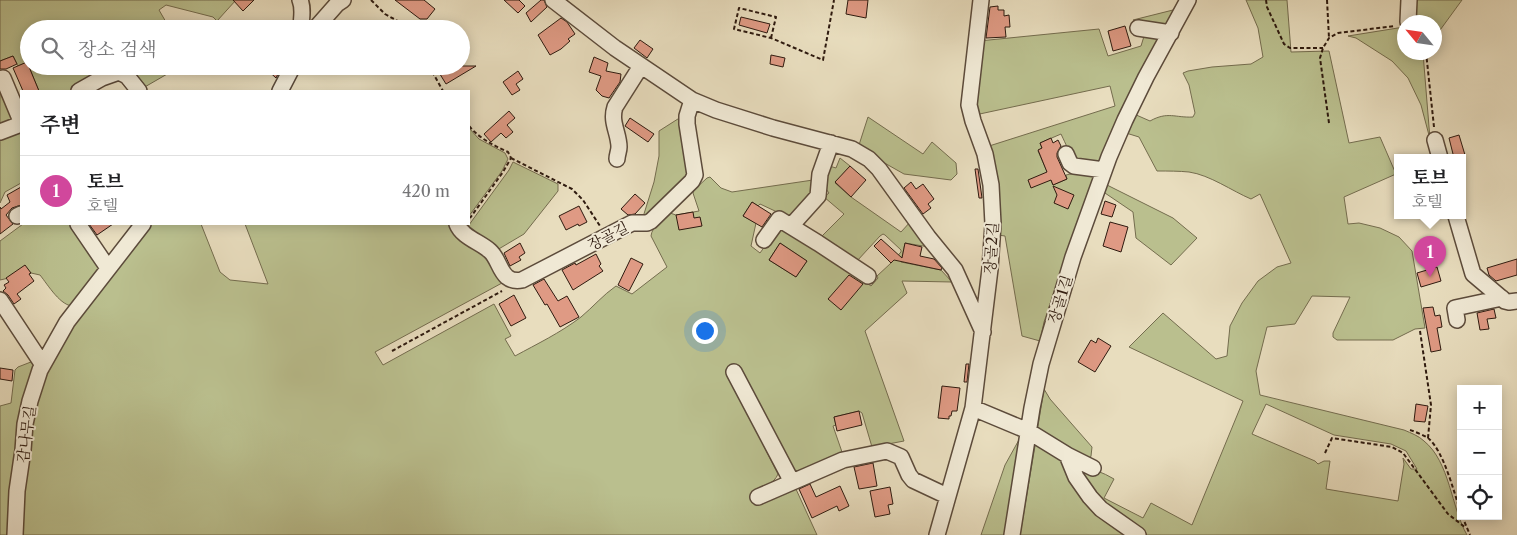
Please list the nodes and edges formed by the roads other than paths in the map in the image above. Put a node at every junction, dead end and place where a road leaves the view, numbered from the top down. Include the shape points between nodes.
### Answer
1 (300, 0) edge
2 (343, 0) edge
3 (553, 0) edge
4 (981, 0) edge
5 (1188, 0) edge
6 (1410, 0) edge
7 (1404, 15) edge
8 (302, 20) edge
9 (323, 20) edge
10 (1138, 28) dead end
11 (1171, 33) junction
12 (641, 66) junction
13 (110, 75) edge
14 (125, 75) edge
15 (288, 75) edge
16 (4, 78) dead end
17 (81, 90) edge
18 (138, 90) edge
19 (281, 90) edge
20 (692, 100) junction
21 (20, 119) edge
22 (20, 122) edge
23 (0, 132) edge
24 (1435, 140) road end
25 (831, 143) junction
26 (1066, 154) dead end
27 (1439, 154) edge
28 (617, 159) dead end
29 (1104, 170) junction
30 (1457, 219) edge
31 (79, 225) edge
32 (142, 225) edge
33 (458, 225) edge
34 (791, 226) junction
35 (764, 240) dead end
36 (108, 268) junction
37 (868, 276) dead end
38 (1510, 299) edge
39 (0, 300) edge
40 (1457, 320) dead end
41 (983, 332) junction
42 (43, 365) junction
43 (734, 372) dead end
44 (973, 408) junction
45 (1028, 431) junction
46 (1067, 455) junction
47 (1093, 468) dead end
48 (792, 482) junction
49 (947, 496) junction
50 (758, 497) dead end
51 (15, 535) edge
52 (936, 535) edge
53 (1012, 535) edge
54 (1138, 535) edge

1 - 8 street
2 - 9 street
3 - 12 street
4 - 41 street, 장골2길 via 970,105 991,185 993,224
5 - 11 street, 장골1길
6 - 7 street
10 - 11 street
11 - 29 street, 장골1길 via 1125,120
12 - 20 street
12 - 28 street via 612,113 619,146
13 - 17 street
14 - 18 street
15 - 19 street
16 - 21 street
20 - 25 street via 773,128
20 - 33 street, 장골길 via 687,116 695,175 651,221 632,223 516,281 505,275 490,250
22 - 23 street
24 - 27 street
25 - 34 street via 820,174 818,196
25 - 41 street via 868,158 879,169 955,270
26 - 29 street via 1074,166
29 - 45 street, 장골1길 via 1057,305
30 - 38 street via 1473,274
31 - 36 street
32 - 36 street, 감나무길
34 - 35 street via 779,219
34 - 37 street
36 - 42 street, 감나무길 via 67,322
38 - 40 street via 1455,308
39 - 42 street
41 - 44 street, 장골2길
42 - 51 street, 감나무길 via 25,424
43 - 48 street
44 - 45 street
44 - 49 street, 장골2길
45 - 46 street
45 - 53 street, 장골1길
46 - 47 street
46 - 54 street via 1076,477 1090,497
48 - 49 street via 843,460 887,451 900,457 913,480
48 - 50 street
49 - 52 street, 장골2길

